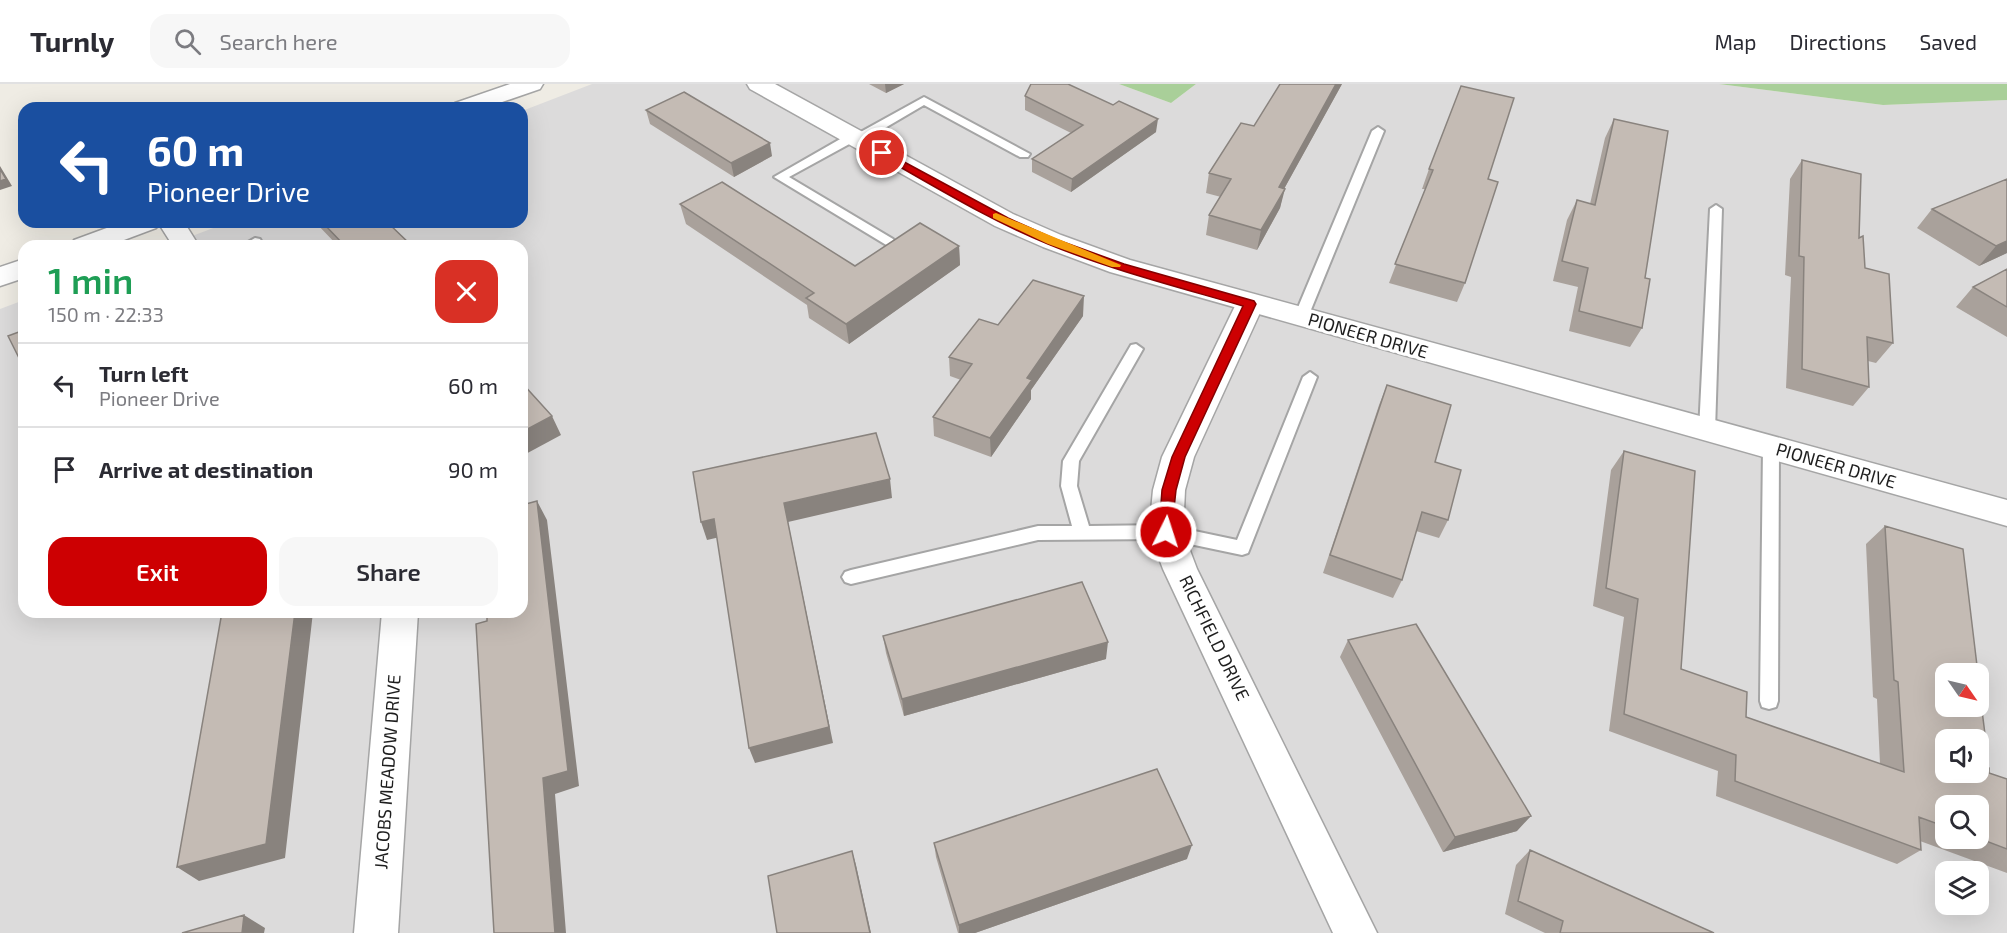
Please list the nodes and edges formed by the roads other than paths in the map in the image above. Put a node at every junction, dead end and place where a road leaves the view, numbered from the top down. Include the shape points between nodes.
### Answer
1 (532, 84) edge
2 (758, 84) edge
3 (480, 102) edge
4 (1378, 131) dead end
5 (855, 138) junction
6 (1024, 154) dead end
7 (1716, 208) dead end
8 (131, 228) edge
9 (99, 240) edge
10 (888, 242) edge
11 (18, 270) edge
12 (0, 277) edge
13 (1250, 304) junction
14 (1301, 317) junction
15 (1136, 350) dead end
16 (1310, 377) dead end
17 (1707, 430) junction
18 (1771, 448) junction
19 (2007, 513) edge
20 (1082, 532) junction
21 (1166, 532) junction
22 (851, 577) dead end
23 (400, 618) edge
24 (1769, 701) dead end
25 (1351, 932) edge
26 (376, 933) edge

1 - 3 street
2 - 5 street, PIONEER DRIVE
4 - 14 lane
5 - 6 lane via 924,100
5 - 10 lane via 780,177
5 - 13 street, PIONEER DRIVE via 996,216 1052,242
7 - 17 lane
8 - 9 street
11 - 12 street
13 - 14 street, PIONEER DRIVE
13 - 21 street, RICHFIELD DRIVE via 1178,457 1169,490
14 - 17 street, PIONEER DRIVE
15 - 20 lane via 1071,461 1069,486
16 - 21 lane via 1242,548
17 - 18 street, PIONEER DRIVE
18 - 19 street, PIONEER DRIVE
18 - 24 lane
20 - 21 lane
20 - 22 lane via 1038,533
21 - 25 street, RICHFIELD DRIVE
23 - 26 street, JACOBS MEADOW DRIVE

